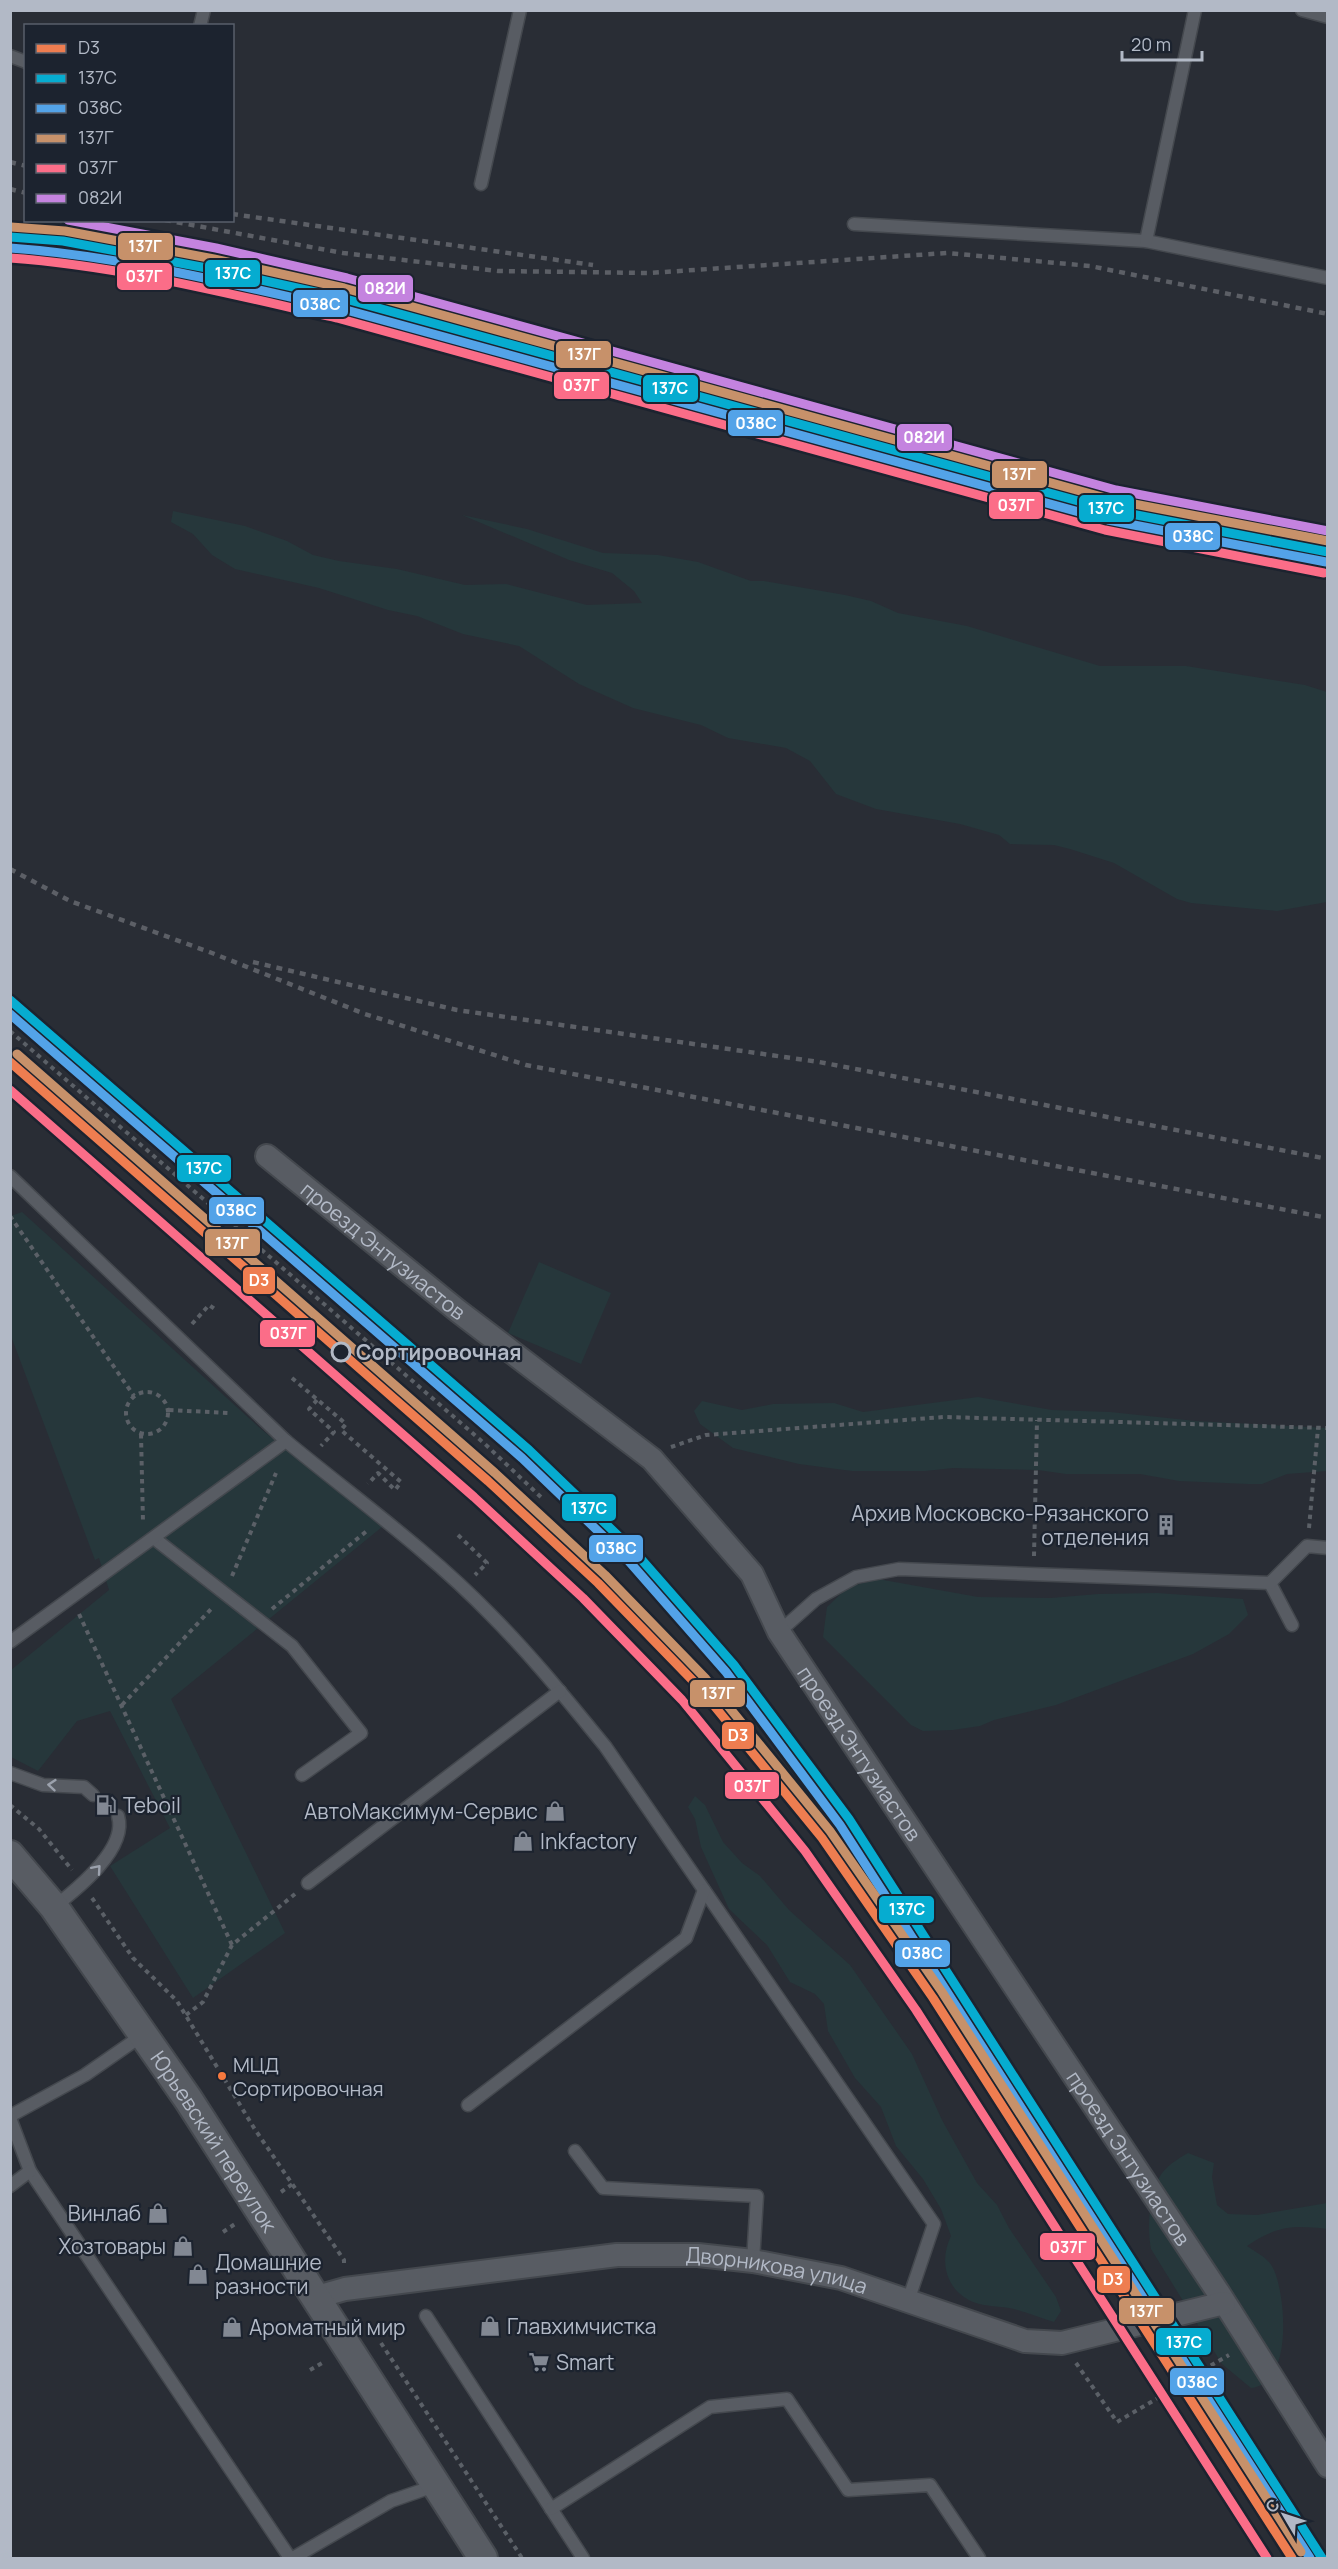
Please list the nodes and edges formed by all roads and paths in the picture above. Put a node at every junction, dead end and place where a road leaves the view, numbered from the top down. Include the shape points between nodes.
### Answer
1 (520, 10) edge
2 (1195, 10) edge
3 (1302, 10) edge
4 (1328, 17) edge
5 (482, 184) dead end
6 (854, 224) dead end
7 (1146, 241) junction
8 (1328, 278) edge
9 (10, 1031) edge
10 (267, 1156) dead end
11 (10, 1176) edge
12 (10, 1216) edge
13 (216, 1310) dead end
14 (196, 1320) dead end
15 (292, 1378) dead end
16 (134, 1396) junction
17 (317, 1400) junction
18 (169, 1410) junction
19 (258, 1414) junction
20 (1037, 1420) junction
21 (1317, 1428) junction
22 (1328, 1429) edge
23 (334, 1432) dead end
24 (141, 1434) junction
25 (286, 1441) junction
26 (652, 1459) junction
27 (401, 1482) dead end
28 (544, 1500) dead end
29 (362, 1520) dead end
30 (458, 1535) dead end
31 (155, 1539) junction
32 (1307, 1546) junction
33 (144, 1547) junction
34 (1328, 1548) edge
35 (487, 1563) dead end
36 (1033, 1574) junction
37 (1270, 1583) junction
38 (224, 1595) junction
39 (72, 1599) junction
40 (257, 1621) junction
41 (1292, 1624) dead end
42 (779, 1632) junction
43 (10, 1642) edge
44 (560, 1691) junction
45 (122, 1705) junction
46 (10, 1773) edge
47 (302, 1775) dead end
48 (93, 1795) dead end
49 (10, 1805) edge
50 (118, 1816) dead end
51 (10, 1856) edge
52 (308, 1883) joint
53 (83, 1884) junction
54 (704, 1890) junction
55 (54, 1907) junction
56 (232, 1946) junction
57 (186, 2015) junction
58 (144, 2034) junction
59 (468, 2105) dead end
60 (10, 2117) edge
61 (575, 2151) dead end
62 (30, 2171) junction
63 (10, 2186) edge
64 (753, 2260) junction
65 (345, 2289) junction
66 (317, 2296) junction
67 (908, 2301) junction
68 (1224, 2303) junction
69 (426, 2316) dead end
70 (380, 2342) dead end
71 (1062, 2343) junction
72 (1250, 2343) junction
73 (1203, 2370) dead end
74 (1163, 2395) dead end
75 (1328, 2466) edge
76 (437, 2485) junction
77 (551, 2509) junction
78 (291, 2559) edge
79 (483, 2559) edge
80 (522, 2559) edge
81 (583, 2559) edge
82 (979, 2559) edge

1 - 5 lane
2 - 7 lane
3 - 4 lane
6 - 7 lane
7 - 8 lane
9 - 28 path via 478,1438
10 - 26 street, проезд Энтузиастов via 458,1311
11 - 19 lane
12 - 16 path
13 - 14 path via 209,1305
15 - 17 path
16 - 18 path via 147,1391 155,1393
16 - 24 path via 125,1414 130,1426
17 - 23 path via 309,1409
17 - 27 path via 346,1424 341,1430
18 - 19 path
18 - 24 path via 161,1430
19 - 25 lane
20 - 21 path
20 - 26 path via 944,1417 706,1435 667,1448
20 - 36 path
21 - 22 path
21 - 32 path
24 - 33 path
25 - 31 lane
25 - 38 path
25 - 44 lane via 415,1545 491,1614
26 - 42 street, проезд Энтузиастов via 753,1574
29 - 40 path via 371,1528
30 - 35 path
31 - 33 lane
31 - 38 lane
32 - 34 lane
32 - 37 lane
33 - 39 lane
36 - 37 lane
36 - 42 lane via 899,1569 856,1577 816,1599
37 - 41 lane
38 - 40 lane
38 - 45 path
39 - 43 lane
39 - 45 path
40 - 47 lane via 292,1646 361,1733
42 - 68 street, проезд Энтузиастов
44 - 52 lane
44 - 54 lane via 605,1746
45 - 56 path
48 -> 46 lane via 84,1787 43,1785
49 - 53 path via 39,1829
53 -> 50 lane via 104,1862 118,1832
51 - 55 street, Юрьевский переулок
52 - 56 path
53 - 55 lane
53 - 57 path via 133,1958
54 - 59 lane via 686,1938
54 - 67 lane via 934,2224
55 - 58 street, Юрьевский переулок
56 - 57 path via 203,2002
57 - 65 path via 254,2128 344,2260
58 - 60 lane via 85,2075
58 - 66 street, Юрьевский переулок
60 - 62 lane
61 - 64 lane via 603,2188 757,2196
62 - 63 lane
62 - 78 lane
64 - 65 street, Дворникова улица via 617,2255
64 - 67 street, Дворникова улица via 841,2278
65 - 66 street, Дворникова улица
66 - 76 street, Юрьевский переулок
67 - 71 street, Дворникова улица via 1025,2341
68 - 71 street, Дворникова улица
68 - 72 street, проезд Энтузиастов
69 - 77 lane
70 - 80 path
71 - 74 path via 1117,2422
72 - 73 path
72 - 75 street, проезд Энтузиастов
76 - 78 lane via 391,2501
76 - 79 street, Юрьевский переулок
77 - 81 lane
77 - 82 lane via 710,2407 787,2399 848,2490 930,2485

